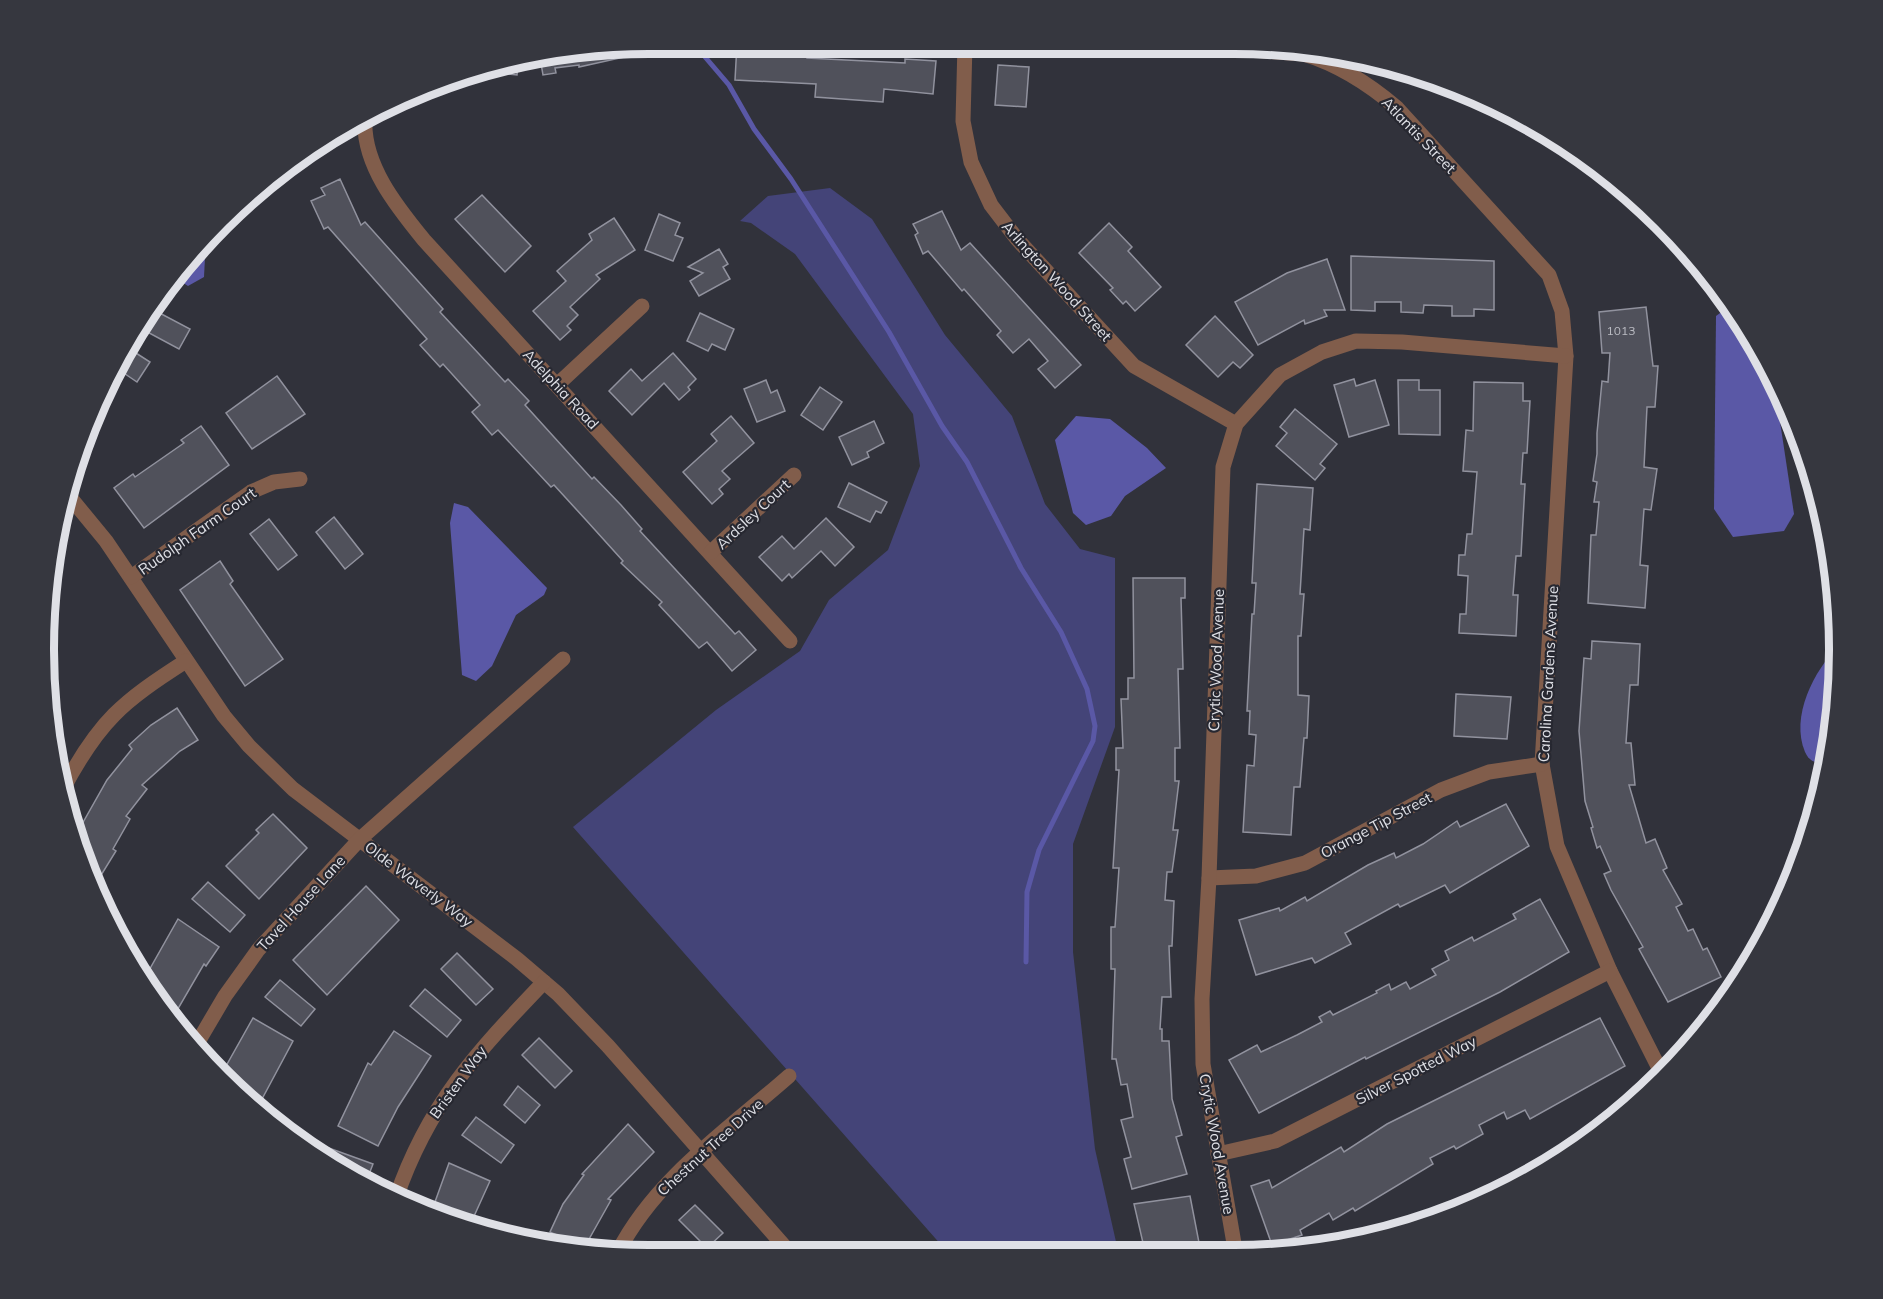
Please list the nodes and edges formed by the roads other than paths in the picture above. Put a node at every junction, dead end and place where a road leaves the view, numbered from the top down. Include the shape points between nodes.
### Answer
1 (965, 54) edge
2 (1324, 61) edge
3 (366, 126) edge
4 (642, 306) dead end
5 (1566, 356) junction
6 (557, 385) junction
7 (1236, 424) junction
8 (794, 475) dead end
9 (300, 479) dead end
10 (73, 500) edge
11 (711, 552) junction
12 (131, 577) junction
13 (790, 641) dead end
14 (563, 659) dead end
15 (186, 661) junction
16 (1542, 764) junction
17 (68, 779) edge
18 (360, 839) junction
19 (1209, 878) junction
20 (1610, 971) junction
21 (544, 982) junction
22 (200, 1039) edge
23 (1659, 1067) edge
24 (789, 1076) dead end
25 (702, 1153) junction
26 (1218, 1154) junction
27 (399, 1190) edge
28 (623, 1244) edge
29 (782, 1245) edge
30 (1234, 1245) edge

1 - 7 street, Arlington Wood Street via 963,121 971,162 991,205 1017,239 1134,366
2 - 5 street, Atlantis Street via 1371,85 1397,108 1549,275 1562,311
3 - 6 street, Adelphia Road via 370,153 398,209
4 - 6 street
5 - 7 street, Crytic Wood Avenue via 1356,341 1322,352 1280,375
5 - 16 street, Carolina Gardens Avenue
6 - 11 street, Adelphia Road
7 - 19 street, Crytic Wood Avenue via 1222,467
8 - 11 street, Ardsley Court
9 - 12 street, Rudolph Farm Court via 274,482 251,492
10 - 12 street, Olde Waverly Way
11 - 13 street, Adelphia Road
12 - 15 street, Olde Waverly Way
14 - 18 street, Tavel House Lane
15 - 17 street via 139,692 103,724
15 - 18 street, Olde Waverly Way via 224,716 264,762
16 - 19 street, Orange Tip Street via 1489,772 1441,790 1305,862 1256,876
16 - 20 street, Carolina Gardens Avenue via 1557,846
18 - 21 street, Olde Waverly Way
18 - 22 street, Tavel House Lane via 252,957
19 - 26 street, Crytic Wood Avenue via 1202,999 1203,1064
20 - 23 street, Carolina Gardens Avenue
20 - 26 street, Silver Spotted Way via 1275,1141
21 - 25 street, Olde Waverly Way via 608,1046
21 - 27 street, Bristen Way via 474,1056 440,1103
24 - 25 street, Chestnut Tree Drive
25 - 28 street, Chestnut Tree Drive via 649,1204
25 - 29 street, Olde Waverly Way
26 - 30 street, Crytic Wood Avenue

